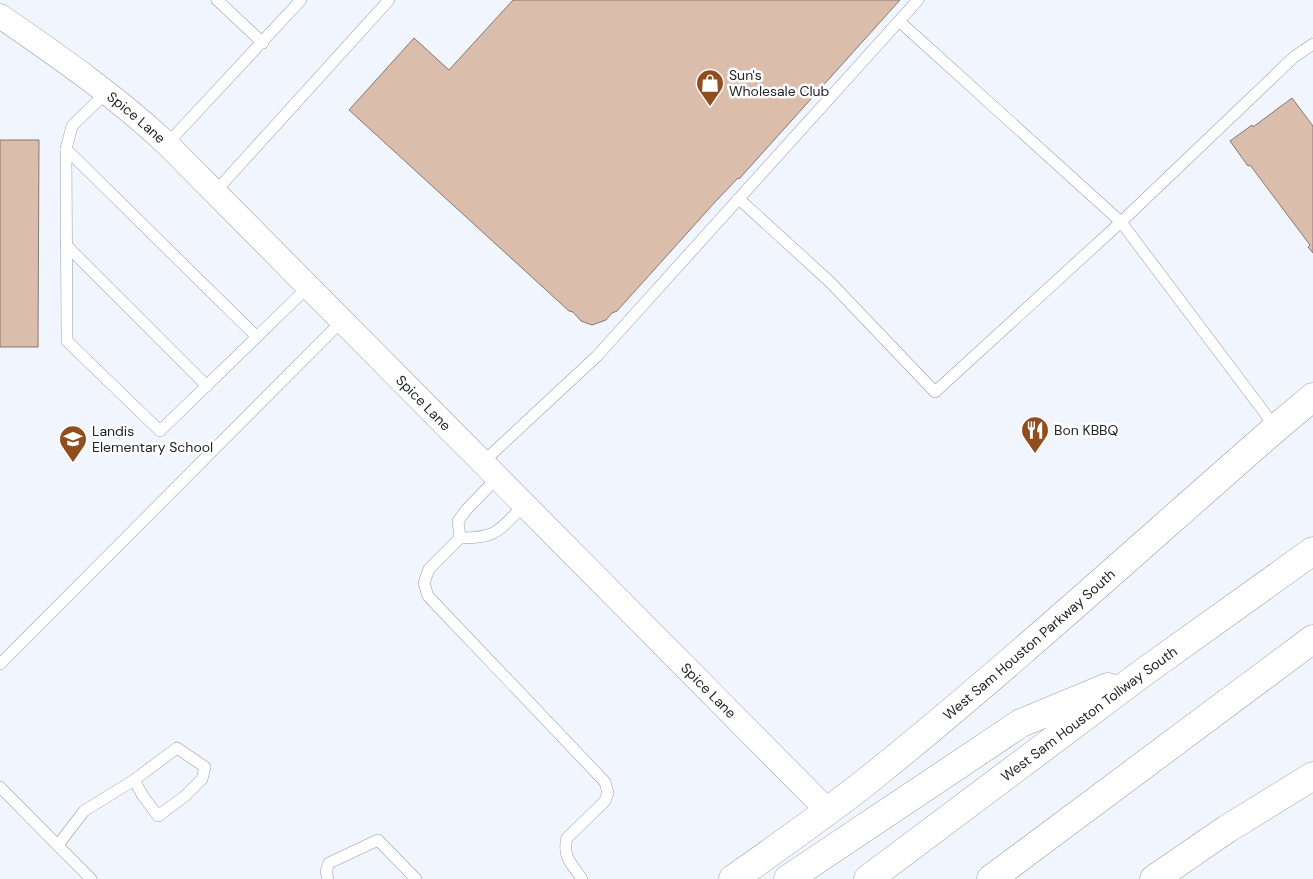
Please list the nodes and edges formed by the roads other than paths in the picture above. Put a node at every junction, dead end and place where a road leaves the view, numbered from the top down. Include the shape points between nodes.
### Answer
1 (217, 0) edge
2 (301, 0) edge
3 (389, 0) edge
4 (918, 0) edge
5 (899, 21) junction
6 (3, 23) edge
7 (263, 43) junction
8 (1313, 44) edge
9 (107, 92) junction
10 (167, 144) junction
11 (66, 149) junction
12 (215, 192) junction
13 (739, 199) junction
14 (1121, 222) junction
15 (66, 245) junction
16 (309, 286) junction
17 (342, 321) junction
18 (257, 337) junction
19 (207, 386) junction
20 (1313, 397) edge
21 (1276, 428) junction
22 (490, 470) junction
23 (524, 505) junction
24 (460, 538) junction
25 (1313, 551) edge
26 (1313, 639) edge
27 (0, 664) edge
28 (1144, 672) junction
29 (1313, 776) edge
30 (134, 780) junction
31 (0, 787) edge
32 (828, 811) junction
33 (58, 845) junction
34 (91, 879) edge
35 (328, 879) edge
36 (416, 879) edge
37 (582, 879) edge
38 (733, 879) edge
39 (788, 879) edge
40 (868, 879) edge
41 (992, 879) edge
42 (1154, 879) edge

1 - 7 lane
2 - 7 lane
3 - 12 lane
4 - 5 lane
5 - 13 lane
5 - 14 lane
6 - 9 street, Spice Lane
7 - 10 lane
8 - 14 lane via 1294,57
9 - 10 street, Spice Lane
9 - 11 lane via 72,126
10 - 12 street, Spice Lane
11 - 15 lane
11 - 18 lane
12 - 16 street, Spice Lane
13 - 14 lane via 830,282 935,392
13 - 22 lane
14 - 21 lane
15 - 19 lane
15 - 19 lane via 67,341 160,431
16 - 17 street, Spice Lane
16 - 18 lane
17 - 22 street, Spice Lane
17 - 27 lane
18 - 19 lane
20 - 21 main road, West Sam Houston Parkway South
21 - 32 main road, West Sam Houston Parkway South via 988,681
22 - 23 street, Spice Lane
22 - 24 lane via 458,521
23 - 24 lane via 497,532 480,538
23 - 32 street, Spice Lane
24 - 37 lane via 429,568 424,584 428,596 605,782 608,793 605,801 567,838 565,846 565,854
25 - 28 main road, West Sam Houston Tollway South
26 - 41 main road
28 - 39 main road via 1021,723
28 - 40 main road, West Sam Houston Tollway South
29 - 42 main road
30 - 30 lane via 158,816 202,779 205,767 177,748
30 - 33 lane via 84,811
31 - 33 lane
32 - 38 main road, West Sam Houston Parkway South
33 - 34 lane
35 - 36 lane via 329,863 378,840

